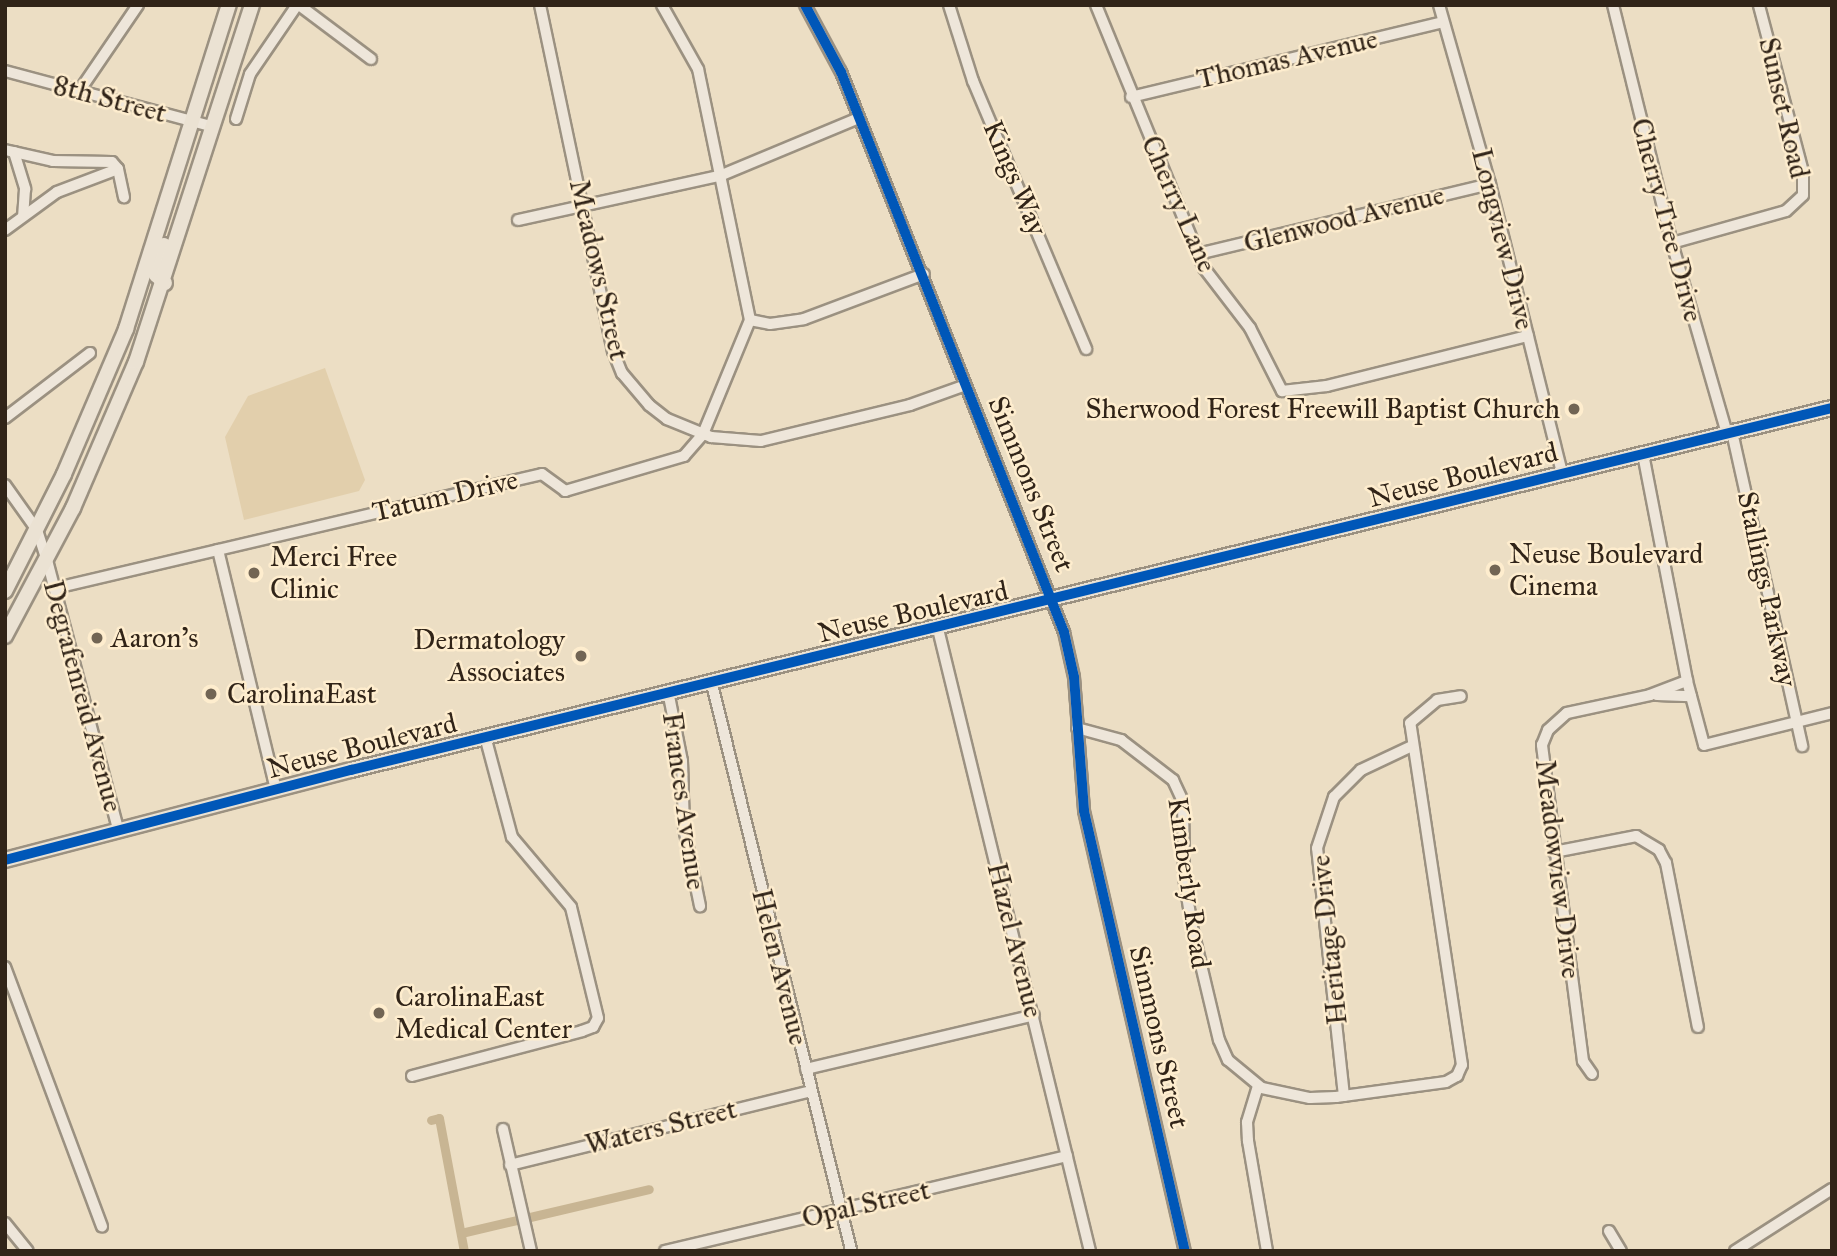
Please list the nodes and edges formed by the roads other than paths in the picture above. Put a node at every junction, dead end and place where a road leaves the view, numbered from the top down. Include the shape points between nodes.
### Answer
1 (138, 5) edge
2 (229, 5) edge
3 (237, 5) edge
4 (252, 5) edge
5 (298, 5) edge
6 (540, 5) edge
7 (662, 5) edge
8 (949, 5) edge
9 (1096, 5) edge
10 (1439, 5) edge
11 (1613, 5) edge
12 (1759, 5) edge
13 (810, 6) edge
14 (1443, 22) junction
15 (215, 51) junction
16 (371, 59) dead end
17 (5, 71) edge
18 (80, 90) junction
19 (1131, 97) junction
20 (859, 118) junction
21 (236, 119) dead end
22 (193, 121) junction
23 (214, 127) junction
24 (10, 151) edge
25 (118, 169) junction
26 (176, 175) junction
27 (722, 175) junction
28 (1490, 184) junction
29 (124, 197) dead end
30 (584, 206) junction
31 (23, 216) junction
32 (518, 220) dead end
33 (5, 230) edge
34 (1672, 243) junction
35 (1198, 254) junction
36 (924, 274) junction
37 (164, 283) junction
38 (750, 320) junction
39 (1528, 336) junction
40 (1086, 349) dead end
41 (90, 353) dead end
42 (966, 385) junction
43 (1832, 408) edge
44 (5, 418) edge
45 (1730, 432) junction
46 (703, 434) junction
47 (1643, 454) junction
48 (1562, 473) junction
49 (5, 485) edge
50 (37, 530) junction
51 (218, 550) junction
52 (47, 560) junction
53 (55, 588) junction
54 (5, 591) edge
55 (1054, 601) junction
56 (938, 629) junction
57 (5, 636) edge
58 (1687, 681) junction
59 (712, 684) junction
60 (1650, 695) junction
61 (669, 696) junction
62 (1461, 696) dead end
63 (1691, 696) junction
64 (1832, 713) edge
65 (1797, 722) junction
66 (1077, 728) junction
67 (486, 740) junction
68 (1412, 746) junction
69 (1802, 746) dead end
70 (275, 790) junction
71 (119, 832) junction
72 (1554, 852) junction
73 (5, 860) edge
74 (700, 906) dead end
75 (5, 967) edge
76 (1034, 1015) junction
77 (1699, 1027) dead end
78 (806, 1069) junction
79 (1592, 1074) dead end
80 (412, 1076) dead end
81 (1258, 1086) junction
82 (811, 1091) junction
83 (1344, 1096) junction
84 (503, 1129) dead end
85 (1067, 1156) junction
86 (510, 1165) junction
87 (1832, 1189) edge
88 (841, 1210) junction
89 (5, 1223) edge
90 (102, 1226) dead end
91 (1609, 1231) dead end
92 (851, 1250) edge
93 (28, 1251) edge
94 (531, 1251) edge
95 (664, 1251) edge
96 (1090, 1251) edge
97 (1185, 1251) edge
98 (1267, 1251) edge
99 (1620, 1251) edge
100 (1735, 1251) edge

1 - 18 street
2 - 15 main road
3 - 15 main road
4 - 23 main road
5 - 16 street
5 - 21 street via 250,74
6 - 30 street, Meadows Street
7 - 27 street via 698,69
8 - 40 street, Kings Way via 973,81
9 - 19 street, Cherry Lane
10 - 14 street, Longview Drive
11 - 34 street, Cherry Tree Drive
12 - 34 street, Sunset Road via 1803,172 1803,195 1786,211
13 - 20 street, Simmons Street
14 - 19 street, Thomas Avenue
14 - 28 street, Longview Drive
15 - 22 main road
17 - 18 street, 8th Street
18 - 22 street, 8th Street
19 - 35 street, Cherry Lane
20 - 27 street
20 - 36 street, Simmons Street
22 - 23 street, 8th Street
22 - 26 main road
23 - 37 main road
24 - 25 street via 52,161 112,162
24 - 31 street via 25,189
25 - 29 street
25 - 31 street via 57,192
26 - 37 main road via 170,224 156,274
26 - 50 main road via 126,329
27 - 30 street
27 - 38 street
28 - 35 street, Glenwood Avenue
28 - 39 street, Longview Drive
30 - 32 street
30 - 46 street, Meadows Street via 607,326 622,373 649,405
31 - 33 street
34 - 45 street, Cherry Tree Drive
35 - 39 street, Cherry Lane via 1250,328 1282,391 1327,386
36 - 38 street via 804,319 770,324
36 - 42 street, Simmons Street
37 - 52 main road via 108,429
38 - 46 street, Tatum Drive
39 - 48 street, Longview Drive
41 - 44 street
42 - 46 street, Meadows Street via 910,405 761,441 735,442
42 - 55 street, Simmons Street
43 - 45 main road, Neuse Boulevard
45 - 47 main road, Neuse Boulevard
45 - 65 street, Stallings Parkway
46 - 51 street, Tatum Drive via 684,457 565,491 542,474
47 - 48 main road, Neuse Boulevard
47 - 58 street
48 - 55 main road, Neuse Boulevard
49 - 50 street, Degrafenreid Avenue
50 - 52 street, Degrafenreid Avenue
50 - 54 main road
51 - 53 street, Tatum Drive
51 - 70 street
52 - 53 street, Degrafenreid Avenue
52 - 57 main road
53 - 71 street, Degrafenreid Avenue
55 - 56 main road, Neuse Boulevard
55 - 66 street, Simmons Street via 1072,661
56 - 59 main road, Neuse Boulevard
56 - 76 street, Hazel Avenue
58 - 60 street, Meadowview Drive
58 - 63 street
59 - 61 main road, Neuse Boulevard
59 - 78 street, Helen Avenue
60 - 63 street, Meadowview Drive
60 - 72 street, Meadowview Drive via 1567,713 1548,730 1541,758
61 - 67 main road, Neuse Boulevard
61 - 74 street, Frances Avenue via 681,761 684,828
62 - 68 street via 1437,699 1423,709 1410,723
63 - 65 street via 1704,744
64 - 65 street
65 - 69 street, Stallings Parkway
66 - 81 street, Kimberly Road via 1102,732 1131,746 1173,780 1183,801 1187,902 1219,1040 1228,1060
66 - 97 street, Simmons Street via 1086,820
67 - 70 main road, Neuse Boulevard
67 - 80 street via 512,837 571,907 598,1018 593,1027 582,1031
68 - 83 street, Heritage Drive via 1361,771 1346,784 1334,797 1319,839 1320,905
68 - 83 street, Kimberly Road via 1433,848 1462,1065 1457,1076 1446,1082
70 - 71 main road, Neuse Boulevard
71 - 73 main road, Neuse Boulevard
72 - 77 street via 1636,836 1659,850 1667,863
72 - 79 street, Meadowview Drive via 1583,1060
75 - 90 street
76 - 78 street
76 - 85 street, Hazel Avenue
78 - 82 street, Helen Avenue
81 - 83 street, Kimberly Road via 1310,1098
81 - 98 street via 1247,1122 1248,1141
82 - 86 street, Waters Street
82 - 88 street, Helen Avenue
84 - 86 street
85 - 88 street, Opal Street
85 - 96 street, Hazel Avenue
86 - 94 street
87 - 100 street
88 - 92 street, Helen Avenue
88 - 95 street, Opal Street
89 - 93 street
91 - 99 street

